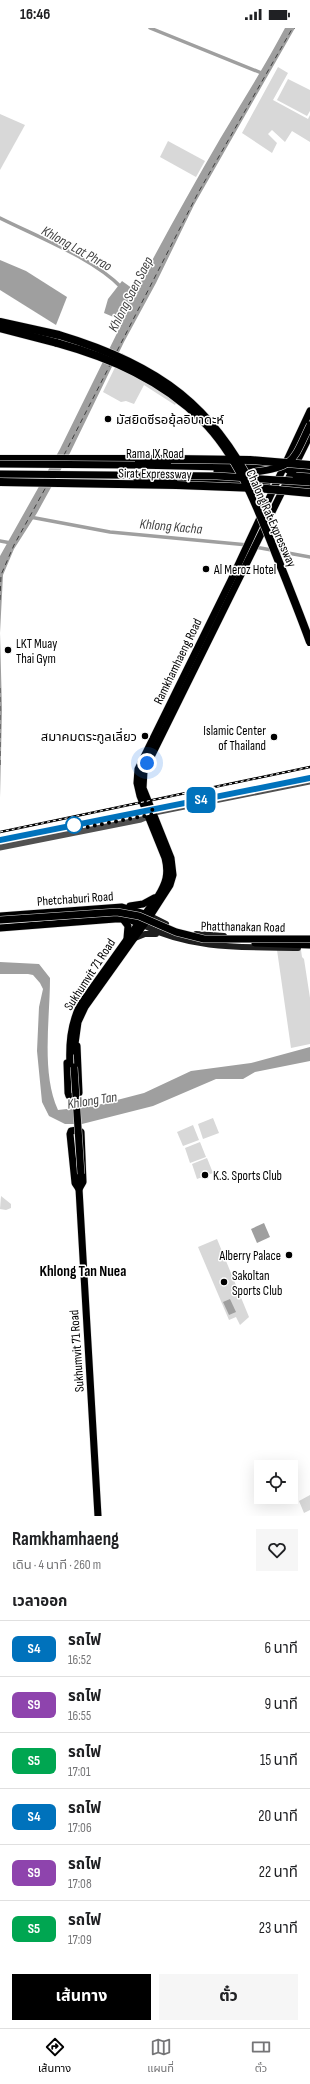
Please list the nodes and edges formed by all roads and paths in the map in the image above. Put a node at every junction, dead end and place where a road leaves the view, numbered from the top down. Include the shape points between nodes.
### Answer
1 (0, 322) edge
2 (0, 328) edge
3 (310, 411) edge
4 (310, 425) edge
5 (310, 435) edge
6 (291, 449) junction
7 (301, 454) junction
8 (0, 459) edge
9 (0, 464) edge
10 (310, 467) edge
11 (0, 469) edge
12 (255, 470) junction
13 (282, 470) junction
14 (293, 471) junction
15 (310, 473) edge
16 (0, 476) edge
17 (310, 477) edge
18 (0, 482) edge
19 (262, 482) junction
20 (310, 482) edge
21 (276, 483) junction
22 (286, 484) junction
23 (310, 486) edge
24 (310, 493) edge
25 (269, 498) junction
26 (277, 501) junction
27 (257, 532) junction
28 (310, 627) edge
29 (310, 642) edge
30 (310, 782) edge
31 (150, 815) junction
32 (0, 844) edge
33 (8, 844) junction
34 (0, 848) edge
35 (160, 897) junction
36 (122, 907) junction
37 (73, 911) junction
38 (109, 914) junction
39 (148, 914) junction
40 (0, 916) edge
41 (64, 918) junction
42 (122, 918) junction
43 (81, 921) junction
44 (0, 922) edge
45 (162, 922) junction
46 (141, 924) junction
47 (0, 928) edge
48 (199, 934) junction
49 (166, 935) junction
50 (131, 938) junction
51 (310, 938) edge
52 (198, 944) junction
53 (310, 947) edge
54 (73, 1038) junction
55 (79, 1187) junction
56 (98, 1516) edge

1 - 28 highway, Chalong Rat Expressway, bridge via 87,344 124,359 182,394 208,417 248,475
2 - 29 highway, Chalong Rat Expressway, bridge via 90,352 120,364 146,377 202,421 223,446 245,483 262,518
3 - 6 main road, Ramkhamhaeng Road
4 - 12 main road, bridge via 289,464 276,470
5 - 7 main road, Ramkhamhaeng Road
6 - 12 main road via 284,458
6 - 13 main road, Ramkhamhaeng Road
7 - 10 main road via 302,459
7 - 14 main road, Ramkhamhaeng Road
8 - 10 highway, Sirat Expressway, bridge via 210,459 283,462
8 - 16 main road via 34,460 40,472 32,479
9 - 12 main road, Rama IX Road, bridge via 135,465
11 - 12 main road, Rama IX Road, bridge
12 - 13 main road, Rama IX Road
12 - 17 main road, Rama IX Road, bridge
13 - 14 main road, Rama IX Road
13 - 21 main road, Ramkhamhaeng Road
14 - 15 main road, Rama IX Road
14 - 22 main road, Ramkhamhaeng Road
16 - 19 main road, Rama IX Road, bridge
16 - 20 main road, Rama IX Road, bridge via 217,476
18 - 24 highway, Sirat Expressway, bridge via 234,486
19 - 21 main road, Rama IX Road
19 - 25 main road via 268,490
21 - 22 main road, Rama IX Road
21 - 25 main road, Ramkhamhaeng Road
22 - 23 main road, Rama IX Road
22 - 26 main road, Ramkhamhaeng Road
23 - 26 main road
25 - 27 main road, Ramkhamhaeng Road
26 - 27 main road, Ramkhamhaeng Road
27 - 31 main road, Ramkhamhaeng Road via 147,763 142,778
30 - 31 street
31 - 33 street
31 - 35 main road, Ramkhamhaeng Road via 172,866 172,880
32 - 33 street
33 - 34 street
35 - 36 main road via 143,904
35 - 39 main road, Ramkhamhaeng Road
35 - 45 main road via 158,910
36 - 37 main road, Phetchaburi Road
36 - 39 main road, Phetchaburi Road
37 - 40 main road, Phetchaburi Road
37 - 41 main road
38 - 44 main road, Phetchaburi Road, bridge
38 - 51 main road, Phatthanakan Road, bridge via 132,914 176,932 204,939
38 - 53 main road, Phatthanakan Road via 132,918 174,935 203,943
39 - 45 main road, Phatthanakan Road
39 - 46 main road, Ramkhamhaeng Road
41 - 43 main road
41 - 44 main road
42 - 43 main road, Phetchaburi Road
42 - 46 main road, Phetchaburi Road
42 - 50 main road via 128,926
43 - 47 main road, Phetchaburi Road
45 - 48 main road, Phatthanakan Road via 176,929
46 - 49 main road, Phatthanakan Road
46 - 50 main road, Sukhumvit 71 Road
48 - 51 main road, Phatthanakan Road
48 - 52 main road
49 - 50 main road via 149,933
49 - 52 main road, Phatthanakan Road
50 - 54 main road, Sukhumvit 71 Road via 80,1005 73,1020
52 - 53 main road, Phatthanakan Road
54 - 54 main road via 79,1093 71,1097 68,1093 67,1046
54 - 55 main road, Sukhumvit 71 Road via 72,1067
55 - 55 main road via 75,1183 70,1134 71,1131 77,1130 81,1132 83,1182
55 - 56 main road, Sukhumvit 71 Road

